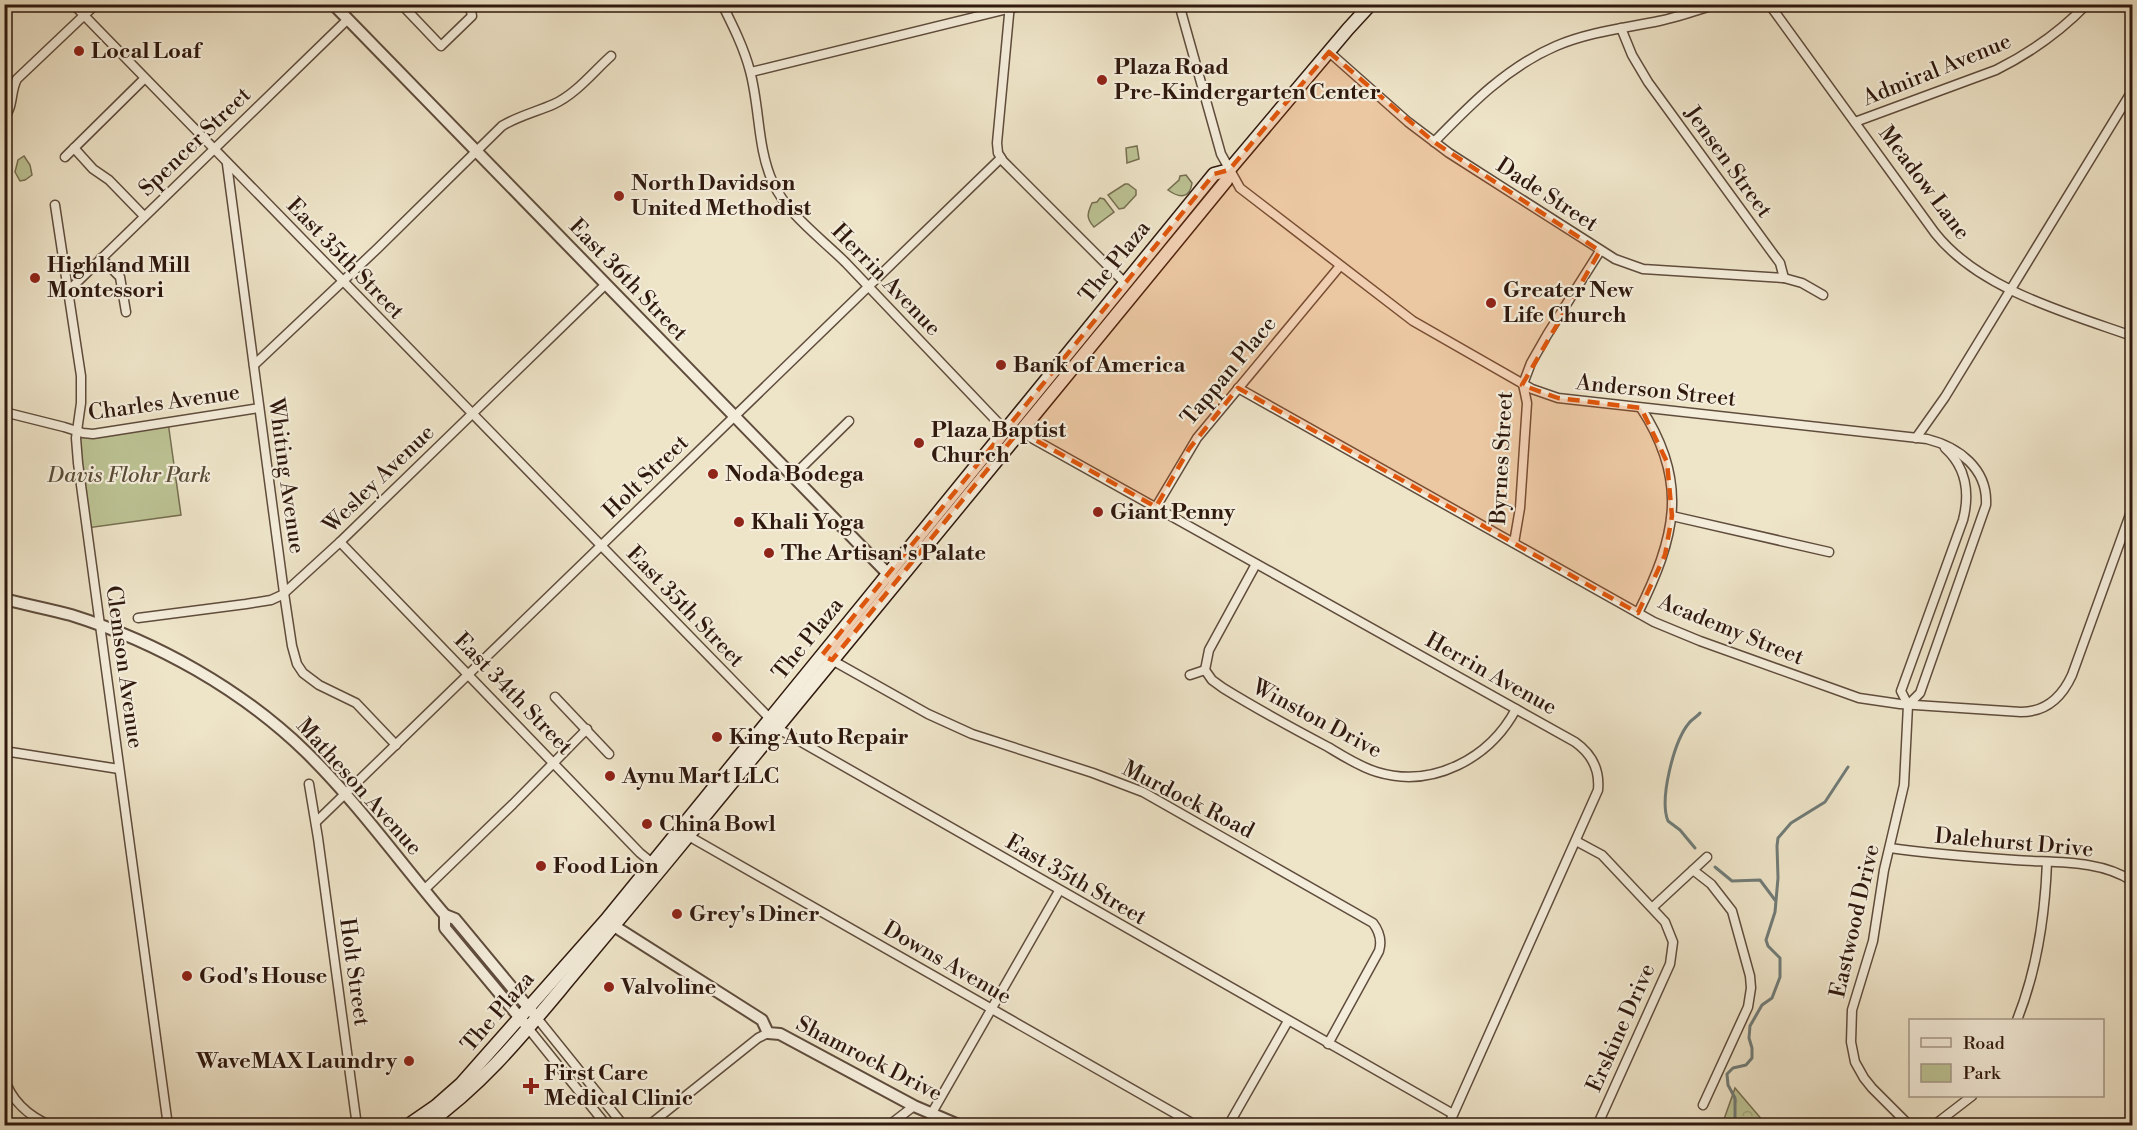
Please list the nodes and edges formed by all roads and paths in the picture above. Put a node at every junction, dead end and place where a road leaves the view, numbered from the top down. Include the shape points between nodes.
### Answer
1 (73, 4) edge
2 (96, 4) edge
3 (333, 4) edge
4 (401, 4) edge
5 (465, 4) edge
6 (722, 4) edge
7 (1028, 4) edge
8 (1179, 4) edge
9 (1371, 4) edge
10 (1717, 4) edge
11 (1769, 4) edge
12 (2087, 4) edge
13 (1010, 7) edge
14 (1688, 8) edge
15 (84, 16) junction
16 (348, 19) junction
17 (1622, 28) junction
18 (1329, 52) junction
19 (611, 56) dead end
20 (751, 72) junction
21 (144, 79) junction
22 (2133, 91) edge
23 (4, 118) edge
24 (1855, 122) junction
25 (1434, 142) junction
26 (74, 148) junction
27 (213, 149) junction
28 (477, 152) junction
29 (65, 157) dead end
30 (1001, 158) junction
31 (227, 164) junction
32 (1229, 170) junction
33 (56, 210) dead end
34 (144, 216) junction
35 (1600, 251) junction
36 (101, 258) junction
37 (1340, 266) junction
38 (1784, 278) junction
39 (342, 282) junction
40 (1125, 283) junction
41 (605, 285) junction
42 (868, 286) junction
43 (2011, 290) junction
44 (68, 291) junction
45 (1823, 295) dead end
46 (126, 312) dead end
47 (2133, 336) edge
48 (254, 365) junction
49 (1523, 384) junction
50 (1238, 388) junction
51 (259, 408) junction
52 (1641, 408) junction
53 (4, 412) edge
54 (471, 414) junction
55 (734, 416) junction
56 (849, 421) dead end
57 (1013, 431) junction
58 (76, 432) junction
59 (1916, 438) junction
60 (1935, 441) junction
61 (793, 476) junction
62 (1156, 507) junction
63 (2133, 509) edge
64 (1672, 516) junction
65 (340, 542) junction
66 (1514, 543) junction
67 (600, 546) junction
68 (1829, 552) dead end
69 (1256, 564) junction
70 (892, 578) junction
71 (284, 593) junction
72 (4, 600) edge
73 (1638, 613) junction
74 (138, 618) dead end
75 (100, 625) junction
76 (827, 658) junction
77 (1205, 670) junction
78 (469, 675) junction
79 (1190, 675) dead end
80 (555, 698) dead end
81 (1908, 705) junction
82 (1516, 709) junction
83 (774, 723) junction
84 (587, 729) junction
85 (396, 745) junction
86 (4, 751) edge
87 (609, 754) dead end
88 (554, 762) junction
89 (119, 769) junction
90 (309, 784) dead end
91 (345, 794) junction
92 (316, 822) junction
93 (684, 833) junction
94 (1576, 841) junction
95 (1890, 848) junction
96 (1707, 857) dead end
97 (2048, 862) junction
98 (656, 867) junction
99 (1693, 870) junction
100 (2133, 881) edge
101 (424, 890) junction
102 (1059, 891) junction
103 (1653, 907) junction
104 (445, 915) junction
105 (614, 926) junction
106 (992, 1009) junction
107 (533, 1013) junction
108 (2018, 1019) edge
109 (1288, 1021) junction
110 (524, 1024) junction
111 (768, 1033) junction
112 (1328, 1044) junction
113 (4, 1077) edge
114 (1969, 1097) edge
115 (1703, 1105) dead end
116 (914, 1106) junction
117 (1454, 1114) junction
118 (932, 1120) edge
119 (52, 1125) edge
120 (168, 1125) edge
121 (357, 1125) edge
122 (407, 1125) edge
123 (424, 1125) edge
124 (607, 1125) edge
125 (624, 1125) edge
126 (648, 1125) edge
127 (888, 1125) edge
128 (961, 1125) edge
129 (1197, 1125) edge
130 (1228, 1125) edge
131 (1448, 1125) edge
132 (1597, 1125) edge
133 (1910, 1125) edge
134 (1933, 1125) edge

1 - 15 street, East 35th Street
2 - 15 street
3 - 16 street, East 36th Street
4 - 5 street via 441,46 472,16
6 - 20 street, Herrin Avenue
7 - 13 street
8 - 32 street, Anderson Street via 1221,154
9 - 18 main road, The Plaza
10 - 14 street
11 - 24 street, Meadow Lane
12 - 24 street, Admiral Avenue via 2046,40 1996,70
13 - 20 street
13 - 30 street via 997,143
14 - 17 street
15 - 21 street, East 35th Street
15 - 23 street via 17,79 10,110
16 - 27 street, Spencer Street
16 - 28 street, East 36th Street
17 - 25 street via 1566,43 1519,66 1480,95
17 - 38 street, Jensen Street via 1648,82 1780,263
18 - 25 street, Dade Street
18 - 32 main road, The Plaza
19 - 28 street, Charles Avenue via 568,96 502,126
20 - 42 street, Herrin Avenue via 765,158 774,184 795,214
21 - 26 street
21 - 27 street, East 35th Street
22 - 43 street
24 - 43 street, Meadow Lane via 1942,241 1975,269
25 - 35 street, Dade Street
26 - 29 street
26 - 34 street
27 - 31 street, East 35th Street
27 - 34 street, Spencer Street
28 - 39 street, Charles Avenue
28 - 41 street, East 36th Street
30 - 40 street
30 - 42 street, Holt Street
31 - 39 street, East 35th Street
31 - 48 street, Whiting Avenue
32 - 37 street, Anderson Street via 1240,188
32 - 40 main road, The Plaza via 1214,174
32 - 57 main road, The Plaza via 1226,181
33 - 44 street, Clemson Avenue
34 - 36 street, Spencer Street
35 - 38 street, Dade Street via 1643,269
35 - 49 street, Byrnes Street via 1547,335
36 - 44 street, Spencer Street
36 - 46 street via 120,277
37 - 49 street, Anderson Street via 1413,321
37 - 50 street, Tappan Place
38 - 45 street
39 - 48 street, Charles Avenue
39 - 54 street, East 35th Street
40 - 57 main road, The Plaza
41 - 54 street, Wesley Avenue
41 - 55 street, East 36th Street
42 - 55 street, Holt Street
42 - 57 street, Herrin Avenue
43 - 47 street, Meadow Lane
43 - 59 street
44 - 58 street, Clemson Avenue via 82,385
48 - 51 street, Whiting Avenue
49 - 52 street, Anderson Street via 1558,398
49 - 66 street, Byrnes Street via 1527,403
50 - 62 street, Tappan Place via 1189,448
50 - 66 street, Academy Street
51 - 58 street, Charles Avenue via 93,434
51 - 71 street, Whiting Avenue
52 - 59 street, Anderson Street
52 - 64 street via 1667,462
53 - 58 street, Charles Avenue
54 - 65 street, Wesley Avenue
54 - 67 street, East 35th Street
55 - 61 street, East 36th Street
55 - 67 street, Holt Street
56 - 61 street
57 - 62 street, Herrin Avenue
57 - 70 main road, The Plaza
58 - 75 street, Clemson Avenue
59 - 60 street
60 - 81 street, Eastwood Drive via 1959,464 1967,503 1901,691
60 - 81 street via 1952,447 1969,460 1984,484 1986,505 1920,693
61 - 70 street, East 36th Street
62 - 69 street, Herrin Avenue
63 - 81 street, Academy Street via 2072,675 2052,703 2029,712
64 - 68 street
64 - 73 street via 1665,555
65 - 71 street, Wesley Avenue
65 - 78 street, East 34th Street
66 - 73 street, Academy Street
67 - 78 street, Holt Street
67 - 83 street, East 35th Street
69 - 77 street via 1209,650
69 - 82 street, Herrin Avenue
70 - 76 main road, The Plaza
71 - 74 street, Wesley Avenue via 271,600
71 - 85 street, Whiting Avenue via 292,646 303,673 356,704
72 - 75 street, Matheson Avenue
73 - 81 street, Academy Street via 1695,639 1842,693
75 - 89 street, Clemson Avenue
75 - 91 street, Matheson Avenue via 164,653 229,691 281,730
76 - 83 main road, The Plaza
76 - 112 street, Murdock Road via 972,734 1143,792 1373,923 1381,942 1379,951
77 - 79 street
77 - 82 street, Winston Drive via 1225,690 1311,738 1367,768 1397,776 1435,773 1464,763 1495,739
78 - 85 street, Holt Street
78 - 88 street, East 34th Street
80 - 84 street
81 - 95 street, Eastwood Drive via 1904,785
82 - 94 street, Herrin Avenue via 1579,745 1596,764 1598,790
83 - 93 main road, The Plaza
83 - 102 street, East 35th Street via 796,741
84 - 87 street
84 - 88 street
85 - 91 street, Holt Street
86 - 89 street
88 - 98 street, East 34th Street
88 - 101 street
89 - 120 street, Clemson Avenue
90 - 92 street, Holt Street
91 - 92 street, Holt Street
91 - 101 street, Matheson Avenue
92 - 121 street, Holt Street
93 - 98 main road, The Plaza
93 - 106 street, Downs Avenue
94 - 103 street, Erskine Drive via 1602,855
94 - 117 street, Herrin Avenue
95 - 97 street, Dalehurst Drive
95 - 133 street, Eastwood Drive via 1873,941 1852,1010 1851,1042 1855,1062 1864,1078
96 - 99 street
97 - 100 street, Dalehurst Drive via 2100,868
97 - 108 street via 2037,947
98 - 105 main road, The Plaza
98 - 107 main road, The Plaza
99 - 103 street
99 - 115 street via 1711,884 1732,910 1751,988 1748,1007
101 - 104 street, Matheson Avenue
102 - 106 street
102 - 109 street, East 35th Street
103 - 132 street, Erskine Drive via 1669,929 1672,955
104 - 107 street, Matheson Avenue via 455,919
104 - 110 street, Matheson Avenue via 445,928
105 - 107 main road, The Plaza
105 - 111 street, Shamrock Drive via 762,1020
106 - 118 street
106 - 129 street, Downs Avenue
107 - 110 main road, The Plaza
107 - 125 street, Matheson Avenue
109 - 112 street, East 35th Street
109 - 130 street
110 - 122 main road, The Plaza via 436,1106
110 - 123 main road, The Plaza via 490,1072
110 - 124 street, Matheson Avenue
111 - 116 street, Shamrock Drive via 780,1034
111 - 126 street
112 - 117 street, East 35th Street
113 - 119 street via 25,1110
114 - 134 street
116 - 118 street, Shamrock Drive
116 - 127 street
117 - 131 street, Herrin Avenue
118 - 128 street, Shamrock Drive

